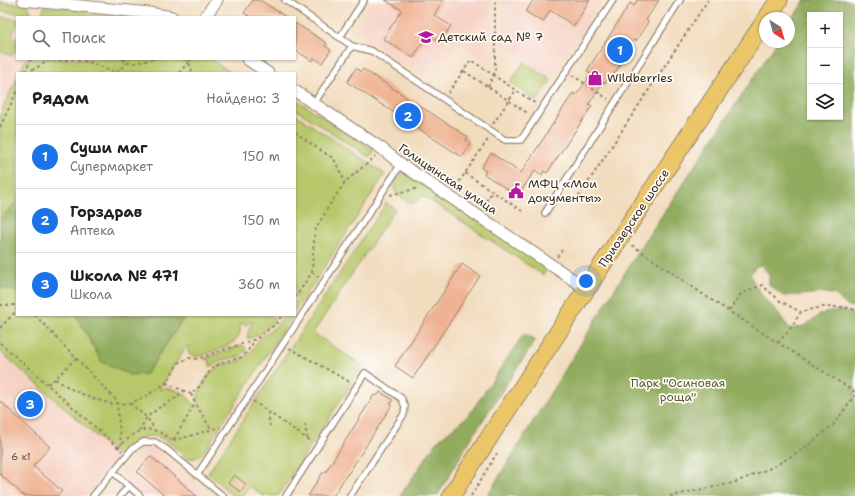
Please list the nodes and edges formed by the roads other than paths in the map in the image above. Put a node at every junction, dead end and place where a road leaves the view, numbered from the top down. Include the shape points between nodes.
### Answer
1 (23, 0) edge
2 (217, 0) edge
3 (285, 0) edge
4 (364, 0) edge
5 (613, 0) edge
6 (680, 0) edge
7 (779, 0) edge
8 (771, 12) edge
9 (166, 16) edge
10 (206, 16) edge
11 (759, 30) edge
12 (340, 37) junction
13 (352, 46) junction
14 (248, 60) edge
15 (266, 72) edge
16 (296, 92) edge
17 (314, 103) junction
18 (401, 164) junction
19 (546, 213) dead end
20 (587, 288) junction
21 (113, 472) junction
22 (197, 475) junction
23 (129, 486) junction
24 (93, 496) edge
25 (120, 496) edge
26 (140, 496) edge
27 (223, 496) edge
28 (286, 496) edge
29 (350, 496) edge
30 (451, 496) edge

1 - 9 street
2 - 10 street
3 - 12 lane
4 - 12 lane
5 - 13 lane via 521,140 505,140 372,51
6 - 19 lane
7 - 8 main road
11 - 20 main road, Приозерское шоссе
12 - 13 lane
13 - 17 lane
14 - 15 street
16 - 17 street, Голицынская улица
17 - 18 street, Голицынская улица
18 - 20 street, Голицынская улица
18 - 22 lane
20 - 30 main road, Приозерское шоссе
21 - 22 lane via 132,450 143,442 155,442
21 - 23 lane
21 - 24 lane
22 - 27 lane
23 - 25 lane
23 - 26 lane
28 - 29 lane via 365,373 401,398 405,406 404,414

